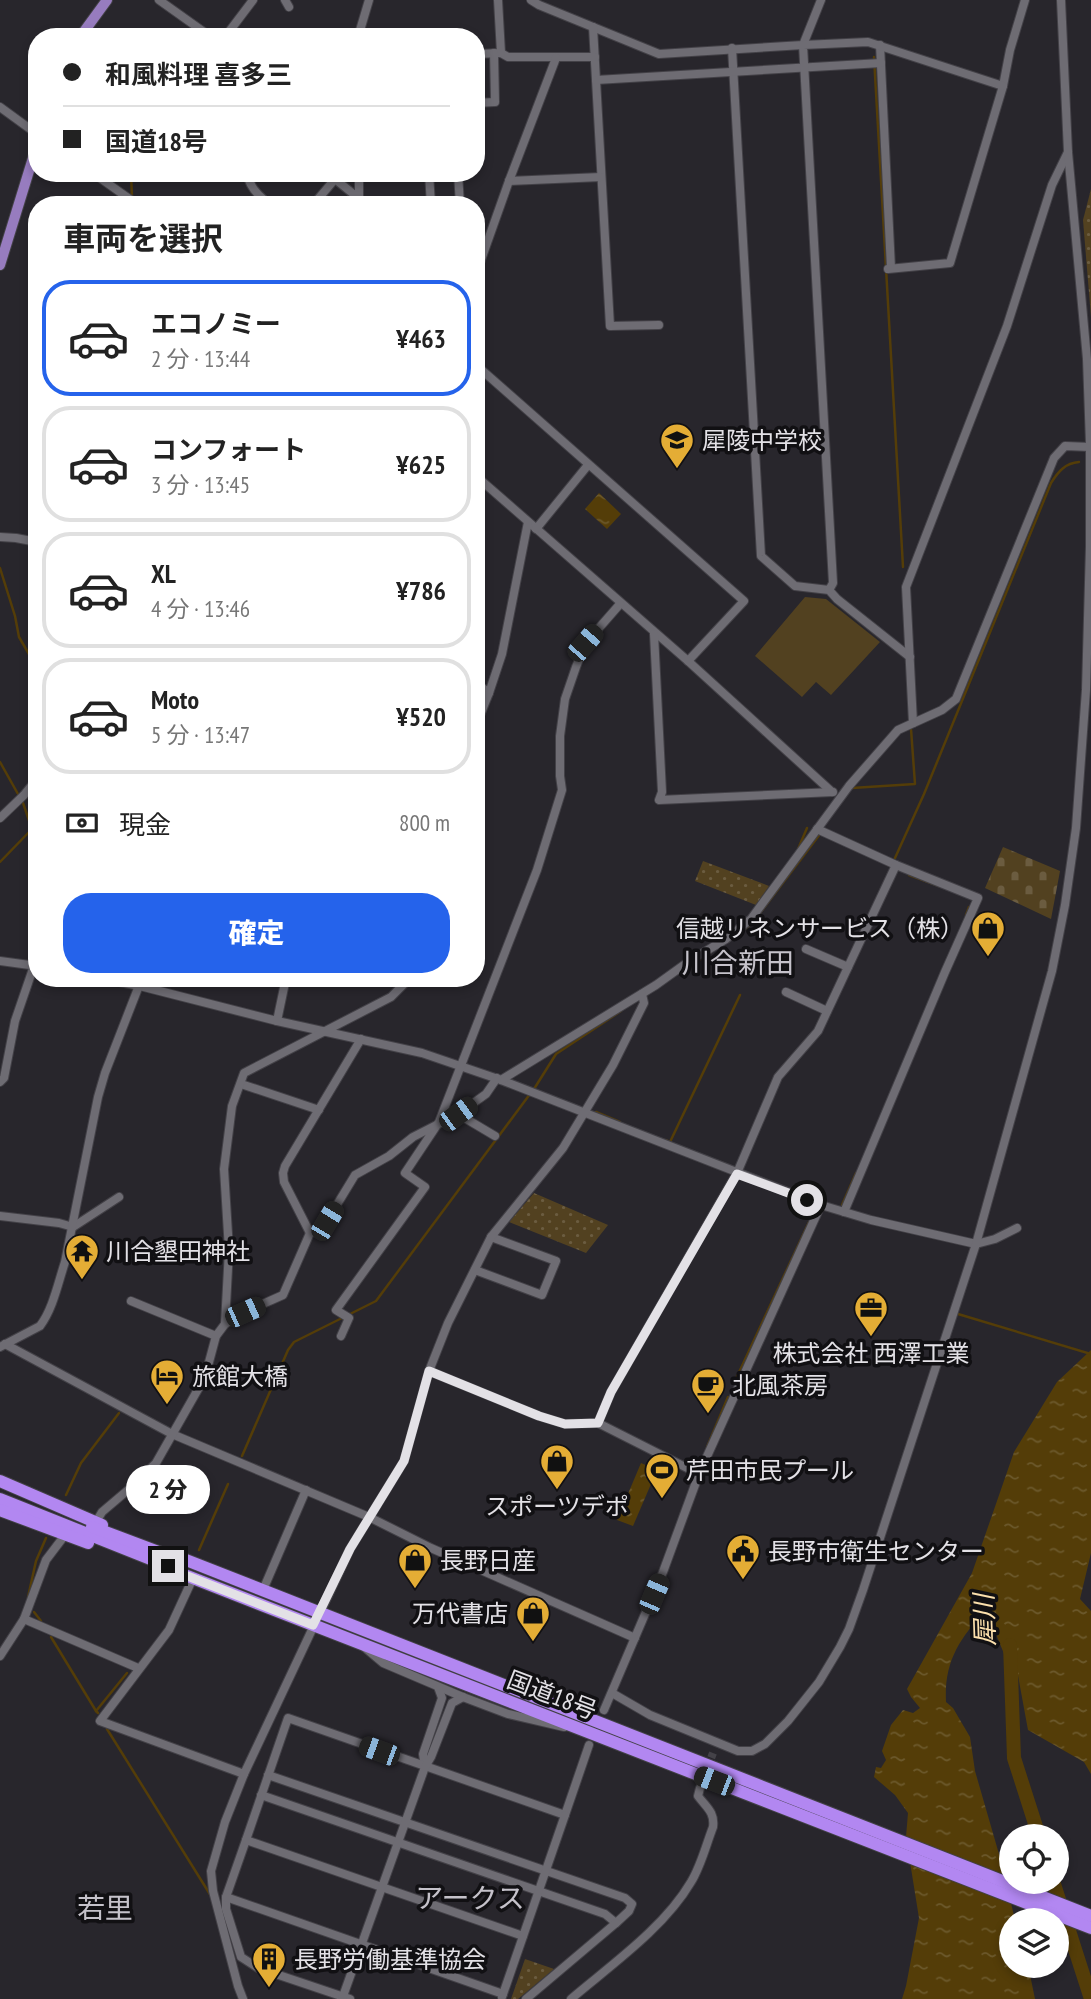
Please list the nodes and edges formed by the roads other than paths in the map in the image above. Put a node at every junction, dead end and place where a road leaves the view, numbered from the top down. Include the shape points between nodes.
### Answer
1 (107, 0) edge
2 (159, 0) edge
3 (253, 0) edge
4 (369, 0) edge
5 (498, 0) edge
6 (531, 0) edge
7 (821, 0) edge
8 (1025, 0) edge
9 (1061, 0) edge
10 (593, 27) junction
11 (87, 28) edge
12 (198, 28) edge
13 (232, 28) edge
14 (361, 28) edge
15 (803, 45) junction
16 (880, 45) junction
17 (732, 48) junction
18 (498, 53) junction
19 (485, 54) edge
20 (595, 57) junction
21 (556, 58) junction
22 (881, 63) junction
23 (804, 68) junction
24 (733, 72) junction
25 (596, 80) junction
26 (1003, 86) junction
27 (485, 103) edge
28 (0, 107) edge
29 (28, 127) edge
30 (1069, 152) junction
31 (28, 174) edge
32 (601, 177) junction
33 (509, 181) junction
34 (105, 182) edge
35 (340, 182) edge
36 (123, 196) edge
37 (357, 196) edge
38 (485, 249) edge
39 (0, 265) edge
40 (659, 324) dead end
41 (485, 373) edge
42 (1090, 447) edge
43 (588, 465) junction
44 (485, 484) edge
45 (528, 522) junction
46 (536, 529) junction
47 (0, 537) edge
48 (28, 540) edge
49 (829, 590) junction
50 (621, 604) junction
51 (654, 634) junction
52 (910, 657) junction
53 (688, 661) junction
54 (485, 690) edge
55 (489, 693) junction
56 (485, 703) edge
57 (914, 723) junction
58 (28, 789) edge
59 (832, 792) junction
60 (846, 792) junction
61 (0, 818) edge
62 (817, 829) junction
63 (896, 865) junction
64 (809, 950) dead end
65 (0, 961) edge
66 (28, 965) edge
67 (848, 967) junction
68 (28, 985) edge
69 (139, 987) edge
70 (158, 987) edge
71 (284, 987) edge
72 (400, 987) edge
73 (786, 992) dead end
74 (642, 994) junction
75 (827, 1011) junction
76 (277, 1021) junction
77 (323, 1031) junction
78 (361, 1039) junction
79 (462, 1065) junction
80 (499, 1079) junction
81 (0, 1082) edge
82 (241, 1084) junction
83 (319, 1110) junction
84 (584, 1112) junction
85 (458, 1114) junction
86 (439, 1122) junction
87 (495, 1136) dead end
88 (737, 1174) junction
89 (119, 1197) dead end
90 (821, 1205) junction
91 (844, 1212) junction
92 (0, 1216) edge
93 (73, 1227) junction
94 (1017, 1228) dead end
95 (310, 1233) junction
96 (491, 1237) junction
97 (976, 1244) junction
98 (475, 1270) junction
99 (131, 1301) dead end
100 (225, 1324) junction
101 (216, 1336) junction
102 (341, 1336) dead end
103 (2, 1345) edge
104 (429, 1371) junction
105 (598, 1423) junction
106 (172, 1434) junction
107 (699, 1474) junction
108 (0, 1481) edge
109 (306, 1490) junction
110 (0, 1491) edge
111 (0, 1499) edge
112 (0, 1510) edge
113 (369, 1517) junction
114 (96, 1522) junction
115 (70, 1528) junction
116 (186, 1560) junction
117 (193, 1578) junction
118 (263, 1590) junction
119 (316, 1618) junction
120 (24, 1619) junction
121 (635, 1638) junction
122 (360, 1643) junction
123 (0, 1656) edge
124 (138, 1668) junction
125 (438, 1686) junction
126 (612, 1693) junction
127 (463, 1697) junction
128 (604, 1710) dead end
129 (570, 1725) junction
130 (717, 1742) junction
131 (589, 1745) dead end
132 (713, 1753) tunnel mouth
133 (425, 1767) junction
134 (244, 1774) junction
135 (268, 1775) junction
136 (700, 1788) dead end
137 (261, 1795) junction
138 (765, 1795) junction
139 (565, 1815) junction
140 (405, 1822) junction
141 (246, 1840) junction
142 (398, 1843) junction
143 (545, 1870) junction
144 (382, 1887) junction
145 (538, 1891) junction
146 (226, 1897) junction
147 (1091, 1916) edge
148 (616, 1923) junction
149 (1091, 1928) edge
150 (523, 1936) junction
151 (362, 1944) junction
152 (502, 1997) edge
153 (345, 1998) edge
154 (243, 1999) edge
155 (526, 1999) edge
156 (571, 1999) edge

1 - 11 main road
2 - 12 street
3 - 13 street
4 - 14 street
5 - 18 street
6 - 10 street
7 - 15 street
8 - 26 street
9 - 30 street
10 - 17 street via 659,54
10 - 20 street
15 - 16 street
15 - 17 street
15 - 23 street
16 - 22 street
16 - 26 street
17 - 24 street
18 - 19 street
18 - 21 street
18 - 27 street via 495,102
20 - 21 street
20 - 25 street
21 - 33 street
22 - 23 street
22 - 26 street via 889,269 950,262
23 - 24 street
23 - 49 street via 833,583
24 - 25 street
24 - 49 street via 761,556 795,586
25 - 32 street
28 - 29 street
30 - 42 street
30 - 52 street via 1052,185 1007,326 906,587
31 - 39 main road
32 - 33 street
32 - 40 street via 610,327
33 - 38 street
34 - 36 street
35 - 37 street
41 - 43 street
42 - 57 street via 1065,446 1054,458 959,700
42 - 97 street via 1086,690 1065,905 1052,971
43 - 46 street
43 - 53 street via 744,601
44 - 45 street
45 - 46 street
45 - 55 street via 502,654
46 - 50 street
47 - 48 street
49 - 52 street
50 - 51 street
50 - 79 street via 585,643 576,667 560,736 562,790 537,870
51 - 53 street
51 - 59 street via 659,800
52 - 57 street
53 - 59 street
54 - 55 street
55 - 56 street
57 - 60 street via 898,730
58 - 61 street
59 - 60 street
60 - 62 street
62 - 63 street
62 - 74 street via 751,919
63 - 67 street
63 - 91 street via 978,898
64 - 67 street
65 - 66 street
67 - 75 street
68 - 81 street
69 - 93 street via 97,1097
70 - 76 street
71 - 76 street
72 - 77 street
73 - 75 street
74 - 80 street
74 - 84 street via 644,1003
75 - 88 street via 818,1031 778,1077
76 - 77 street
77 - 78 street
77 - 82 street via 244,1073
78 - 79 street
78 - 83 street
79 - 80 street
79 - 86 street
80 - 84 street
80 - 85 street
82 - 83 street
82 - 100 street via 232,1106 224,1169 229,1250
83 - 95 street via 283,1173
84 - 88 street
84 - 96 street via 563,1148
85 - 86 street
85 - 87 street
86 - 95 street via 355,1175 327,1221
86 - 102 street via 405,1173 425,1187 336,1310 347,1316
88 - 90 street
88 - 105 street via 611,1392
89 - 93 street
90 - 91 street
90 - 107 street
91 - 97 street
92 - 93 street
93 - 103 street via 44,1320
94 - 97 street
95 - 100 street via 283,1296
96 - 98 street
96 - 98 street via 556,1261 542,1296
97 - 130 street via 863,1590 840,1647 819,1682 765,1744 752,1751 738,1751
98 - 104 street via 447,1323
99 - 101 street
100 - 101 street
101 - 106 street via 205,1377
103 - 106 street
104 - 105 street via 539,1416 565,1424
104 - 113 street via 404,1461
105 - 107 street
106 - 109 street
106 - 114 street via 156,1463
107 - 121 street
108 - 114 highway
109 - 113 street
109 - 118 street
110 - 115 highway, 国道18号
111 - 115 highway, 国道18号
112 - 115 highway
113 - 119 street
113 - 121 street
114 - 116 highway
115 - 116 highway, 国道18号
115 - 117 highway, 国道18号
115 - 120 street via 46,1560
116 - 118 highway, 国道18号
117 - 119 highway, 国道18号
117 - 124 street via 169,1630
118 - 119 highway, 国道18号
119 - 122 highway, 国道18号
119 - 134 street
119 - 138 highway, 国道18号
120 - 123 street
120 - 124 street
121 - 126 street
122 - 125 street via 383,1663
122 - 129 highway, 国道18号
124 - 134 street via 100,1721
125 - 127 street
125 - 133 street via 442,1698 422,1754
126 - 128 street
126 - 130 street via 650,1715
127 - 129 street via 562,1728
127 - 133 street via 452,1703
129 - 138 highway, 国道18号
130 - 132 street
131 - 139 street
133 - 135 street via 288,1718
133 - 139 street
133 - 140 street
134 - 154 street via 211,1871
135 - 137 street
135 - 140 street
136 - 156 street via 698,1796 714,1818 693,1880 631,1949
137 - 141 street
137 - 142 street
138 - 147 highway, 国道18号
138 - 149 highway, 国道18号
139 - 143 street
140 - 142 street
140 - 143 street
141 - 144 street
141 - 146 street
142 - 144 street
142 - 145 street
143 - 145 street
143 - 148 street via 625,1898 632,1904
144 - 150 street
144 - 151 street
145 - 148 street via 605,1914
145 - 150 street
146 - 151 street
146 - 153 street via 241,1957 258,1968
148 - 155 street
150 - 152 street
151 - 152 street
151 - 153 street

